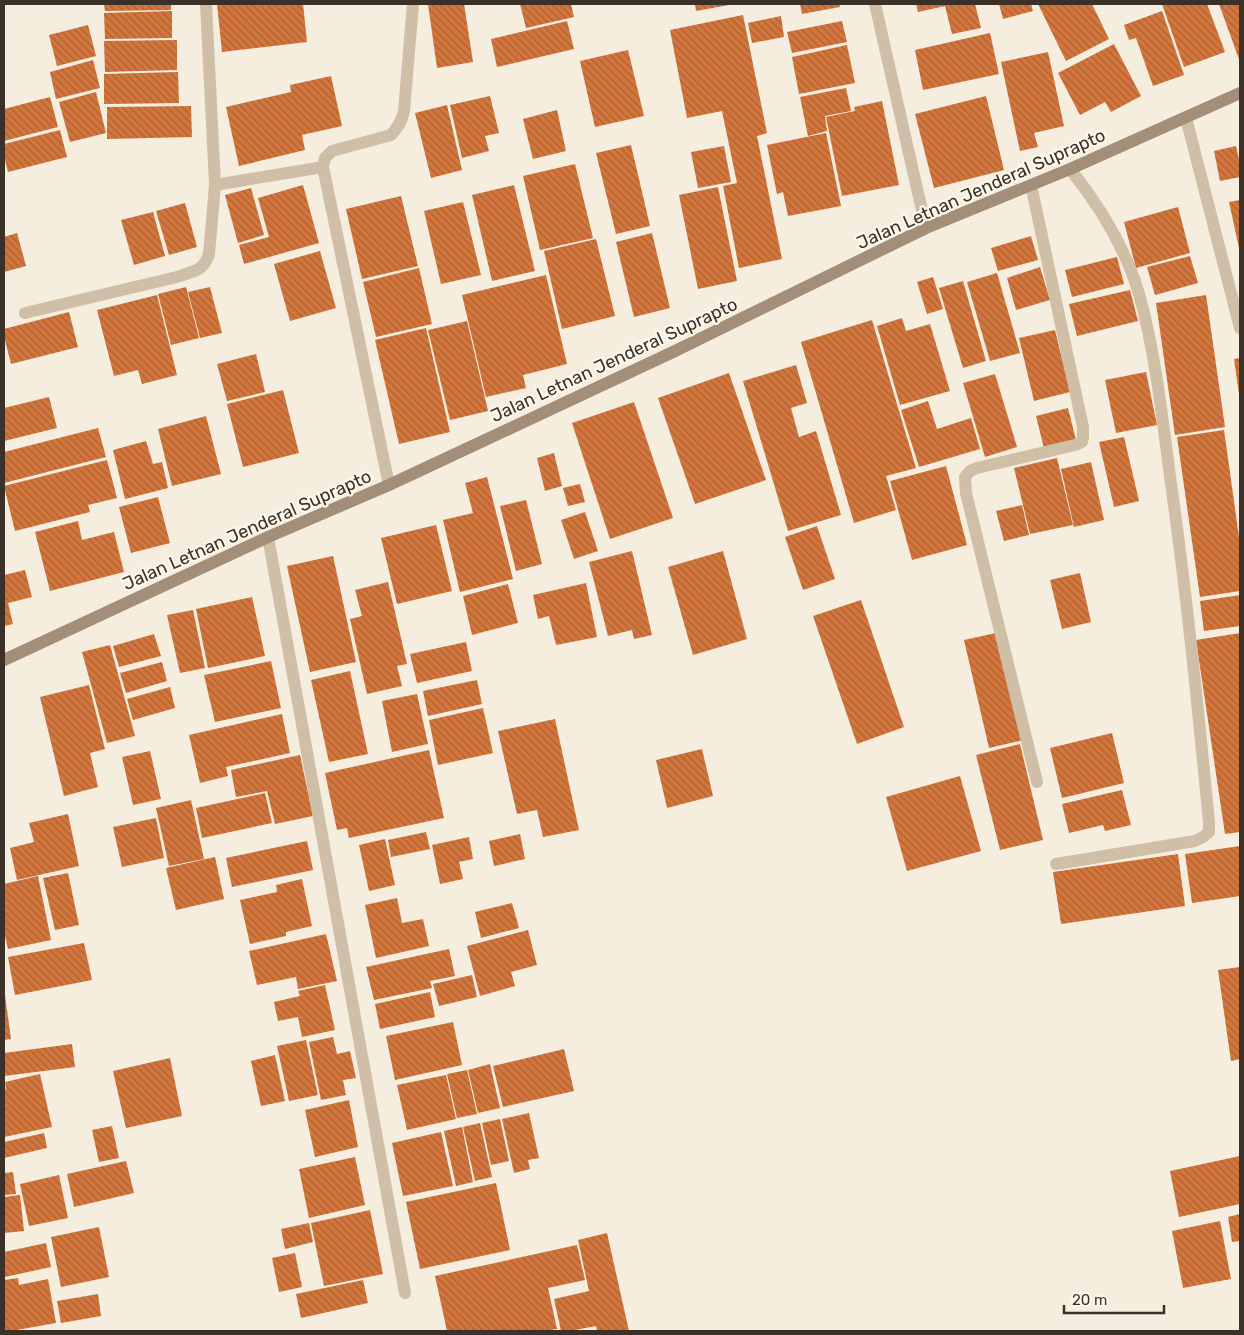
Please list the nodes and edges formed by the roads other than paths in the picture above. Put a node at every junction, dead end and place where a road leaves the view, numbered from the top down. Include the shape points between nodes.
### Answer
1 (206, 4) edge
2 (413, 4) edge
3 (875, 4) edge
4 (1240, 94) edge
5 (1186, 118) junction
6 (323, 167) junction
7 (1070, 169) junction
8 (216, 185) junction
9 (1031, 185) junction
10 (926, 228) junction
11 (25, 313) dead end
12 (1240, 328) edge
13 (389, 485) junction
14 (268, 536) junction
15 (4, 660) edge
16 (1037, 782) dead end
17 (1056, 864) dead end
18 (405, 1293) dead end

1 - 8 street
2 - 6 street via 404,111 397,129 391,135 332,151 325,158
3 - 10 street
4 - 5 main road, Jalan Letnan Jenderal Suprapto
5 - 7 main road, Jalan Letnan Jenderal Suprapto
5 - 12 street
6 - 8 street
6 - 13 street
7 - 9 main road, Jalan Letnan Jenderal Suprapto
7 - 17 street via 1104,218 1131,272 1142,304 1182,558 1209,832 1195,841
8 - 11 street via 209,254 200,269
9 - 10 main road, Jalan Letnan Jenderal Suprapto
9 - 16 street via 1083,427 1082,442 978,468 965,477 966,493
10 - 13 main road, Jalan Letnan Jenderal Suprapto
13 - 14 main road, Jalan Letnan Jenderal Suprapto
14 - 15 main road, Jalan Letnan Jenderal Suprapto
14 - 18 street

